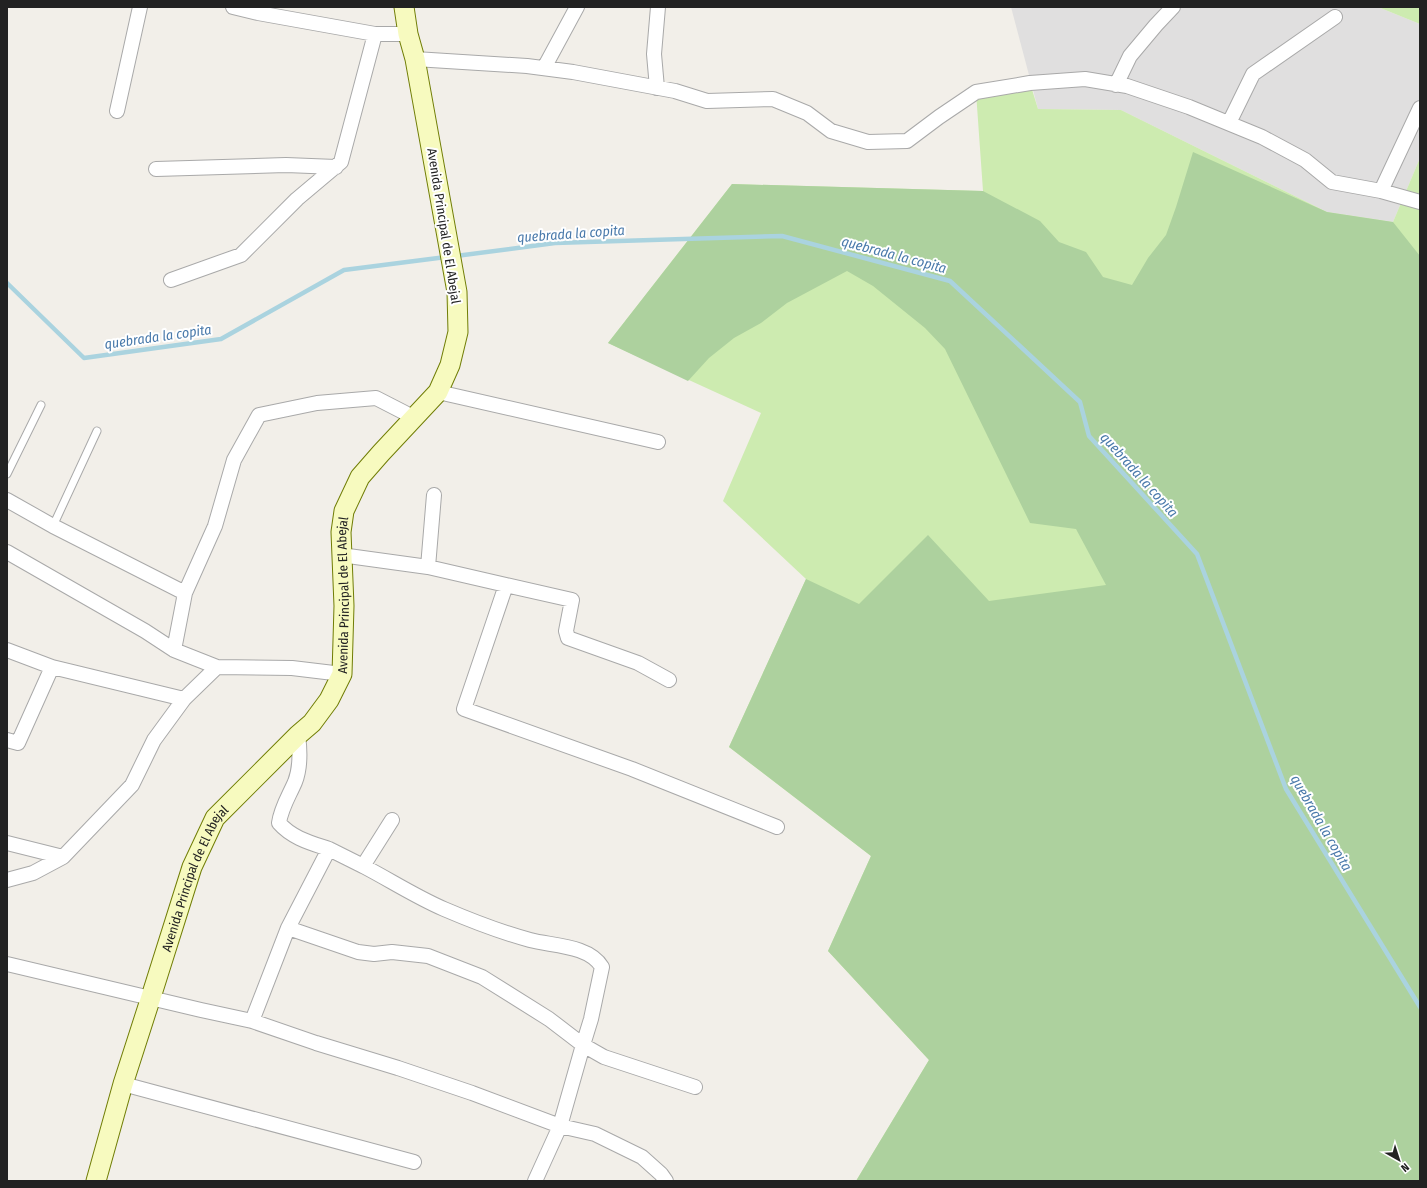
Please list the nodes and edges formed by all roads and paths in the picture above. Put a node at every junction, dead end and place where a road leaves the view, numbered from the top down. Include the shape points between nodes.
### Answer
1 (140, 7) edge
2 (233, 7) edge
3 (404, 7) edge
4 (577, 7) edge
5 (658, 7) edge
6 (1174, 7) edge
7 (1335, 17) dead end
8 (375, 34) junction
9 (408, 34) junction
10 (415, 59) junction
11 (544, 68) junction
12 (1116, 85) junction
13 (657, 88) junction
14 (1420, 108) edge
15 (117, 111) dead end
16 (1229, 123) junction
17 (336, 167) junction
18 (156, 168) dead end
19 (1381, 191) junction
20 (1420, 202) edge
21 (171, 280) dead end
22 (438, 392) junction
23 (41, 405) dead end
24 (415, 418) junction
25 (97, 432) dead end
26 (658, 442) dead end
27 (7, 474) edge
28 (434, 495) dead end
29 (7, 500) edge
30 (53, 526) junction
31 (7, 552) edge
32 (341, 555) junction
33 (428, 567) junction
34 (506, 586) junction
35 (185, 594) junction
36 (7, 650) edge
37 (174, 650) junction
38 (52, 667) junction
39 (217, 667) junction
40 (342, 674) junction
41 (669, 680) dead end
42 (184, 699) junction
43 (298, 735) junction
44 (7, 740) edge
45 (392, 820) dead end
46 (777, 827) dead end
47 (7, 842) edge
48 (329, 849) junction
49 (63, 856) junction
50 (363, 866) junction
51 (7, 880) edge
52 (288, 928) junction
53 (7, 964) edge
54 (151, 998) junction
55 (252, 1021) junction
56 (583, 1045) junction
57 (123, 1084) junction
58 (695, 1087) dead end
59 (560, 1126) junction
60 (414, 1162) dead end
61 (96, 1181) edge
62 (535, 1181) edge
63 (666, 1181) edge

1 - 15 street
2 - 8 street
3 - 9 main road, Avenida Principal de El Abejal
4 - 11 street
5 - 13 street via 654,54
6 - 12 street via 1130,56
7 - 16 street via 1253,74
8 - 9 street
8 - 17 street via 342,162
9 - 10 main road, Avenida Principal de El Abejal
10 - 11 street
10 - 22 main road, Avenida Principal de El Abejal via 457,292 458,332 450,365
11 - 13 street
12 - 13 street via 1085,80 1030,83 976,92 907,141 868,142 831,131 807,113 774,99 708,101
12 - 16 street via 1127,86
14 - 19 street
16 - 19 street via 1305,160 1332,182
17 - 18 street
17 - 21 street via 297,199 241,255
19 - 20 street
22 - 24 main road, Avenida Principal de El Abejal
22 - 26 street
23 - 27 lane
24 - 32 main road, Avenida Principal de El Abejal via 360,477 344,511
24 - 35 street via 376,398 317,402 259,415 234,460 215,526
25 - 30 lane
28 - 33 street
29 - 30 street
30 - 35 street
31 - 37 street
32 - 33 street
32 - 40 main road, Avenida Principal de El Abejal via 344,606
33 - 34 street
34 - 41 street via 572,600 566,631 568,638 638,663
34 - 46 street via 464,709 632,769
35 - 37 street
36 - 38 street
37 - 39 street
38 - 42 street
38 - 44 street via 18,743
39 - 40 street via 292,668
39 - 42 street
40 - 43 main road, Avenida Principal de El Abejal via 329,700 312,723
42 - 49 street via 154,740 132,785
43 - 48 street via 301,752 296,780 280,814 279,823 286,832
43 - 54 main road, Avenida Principal de El Abejal via 215,818 192,867
45 - 50 street
47 - 49 street
48 - 50 street
48 - 52 street
49 - 51 street via 33,873
50 - 56 street via 442,909 485,926 531,940 560,945 589,955 599,962 602,967 600,978
52 - 55 street
52 - 56 street via 358,952 428,956 482,977 549,1019
53 - 54 street
54 - 55 street
54 - 57 main road, Avenida Principal de El Abejal
55 - 59 street via 472,1093
56 - 58 street via 604,1057
56 - 59 street
57 - 60 street
57 - 61 main road, Avenida Principal de El Abejal
59 - 62 street
59 - 63 street via 594,1134 642,1157 662,1174

